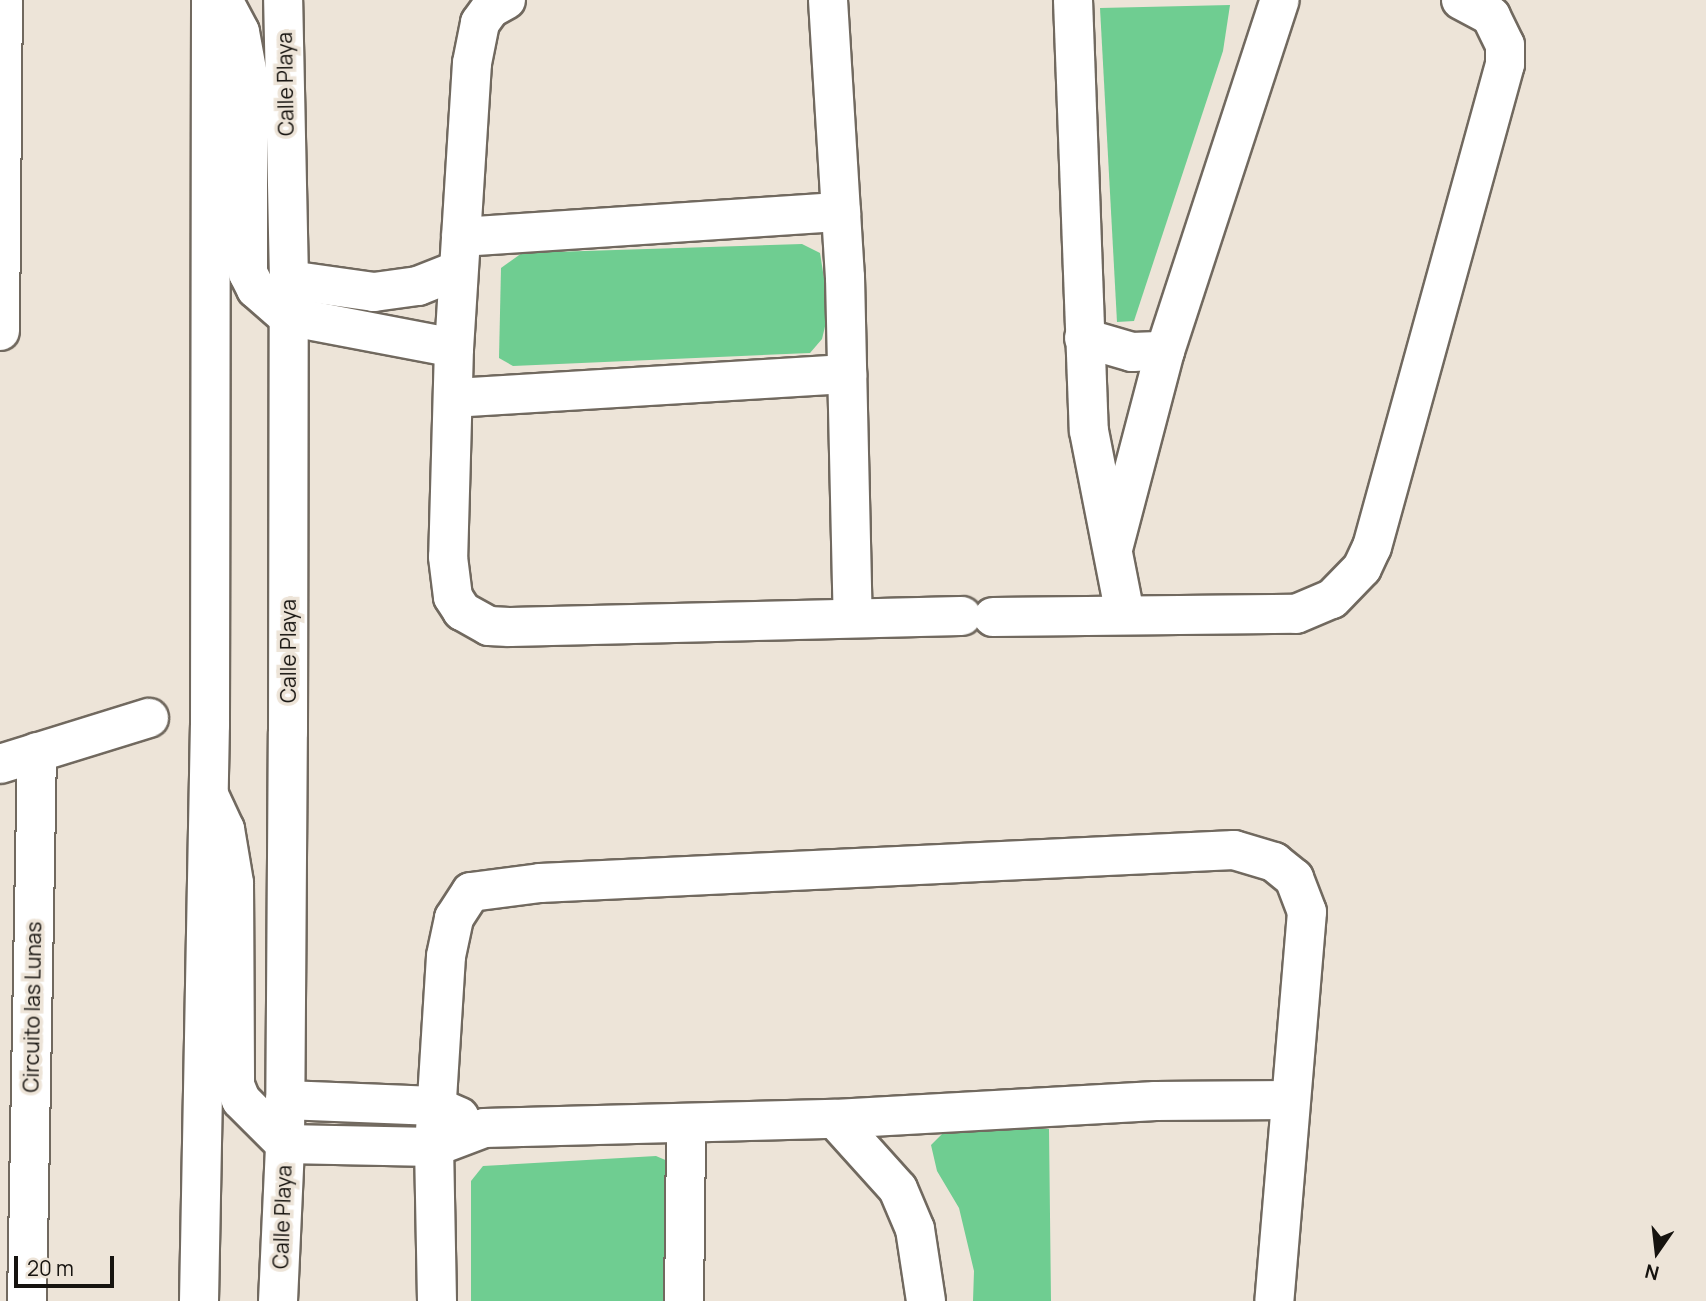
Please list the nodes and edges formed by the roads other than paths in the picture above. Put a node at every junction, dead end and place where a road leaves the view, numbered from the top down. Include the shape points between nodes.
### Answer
1 (4, 0) edge
2 (211, 0) edge
3 (223, 0) edge
4 (283, 0) edge
5 (506, 0) edge
6 (828, 0) edge
7 (1073, 0) edge
8 (1280, 0) edge
9 (1461, 0) edge
10 (1, 177) edge
11 (841, 212) junction
12 (460, 253) junction
13 (288, 298) junction
14 (0, 310) edge
15 (0, 331) edge
16 (1084, 338) junction
17 (454, 348) junction
18 (1165, 351) junction
19 (847, 374) junction
20 (454, 398) junction
21 (1113, 549) junction
22 (1125, 615) junction
23 (853, 618) junction
24 (149, 718) dead end
25 (37, 752) junction
26 (0, 764) edge
27 (209, 795) junction
28 (285, 1100) junction
29 (1289, 1100) junction
30 (435, 1106) junction
31 (835, 1119) junction
32 (686, 1125) junction
33 (484, 1128) junction
34 (285, 1144) junction
35 (434, 1147) junction
36 (27, 1301) edge
37 (199, 1301) edge
38 (278, 1301) edge
39 (437, 1301) edge
40 (684, 1301) edge
41 (926, 1301) edge
42 (1274, 1301) edge

1 - 10 street
2 - 27 street
3 - 13 street via 240,32 248,75 248,273 256,289
4 - 13 street, Calle Playa
5 - 12 street via 485,16 475,41
6 - 11 street
7 - 16 street
8 - 18 street
9 - 22 street via 1491,16 1505,45 1505,64 1372,547 1362,568 1332,599 1296,614
10 - 14 street
11 - 12 street
11 - 19 street
12 - 13 street via 418,286
12 - 17 street
13 - 17 street
13 - 28 street, Calle Playa
14 - 15 street
16 - 18 street via 1132,352
16 - 21 street via 1096,480
17 - 20 street
18 - 21 street
19 - 20 street
19 - 23 street
20 - 23 street via 449,577 453,597 473,620 509,627
21 - 22 street
22 - 23 street
24 - 25 street
25 - 26 street
25 - 36 street, Circuito las Lunas
27 - 34 street via 225,829 234,883 235,1085 241,1100
27 - 37 street
28 - 30 street
28 - 34 street, Calle Playa
29 - 30 street via 1306,947 1303,891 1274,862 1234,850 540,883 471,892 460,903 448,937
29 - 31 street via 1155,1101
29 - 42 street
30 - 33 street
30 - 35 street
31 - 32 street
31 - 41 street via 898,1189 915,1229
32 - 33 street
32 - 40 street
33 - 35 street
34 - 35 street
34 - 38 street, Calle Playa
35 - 39 street

